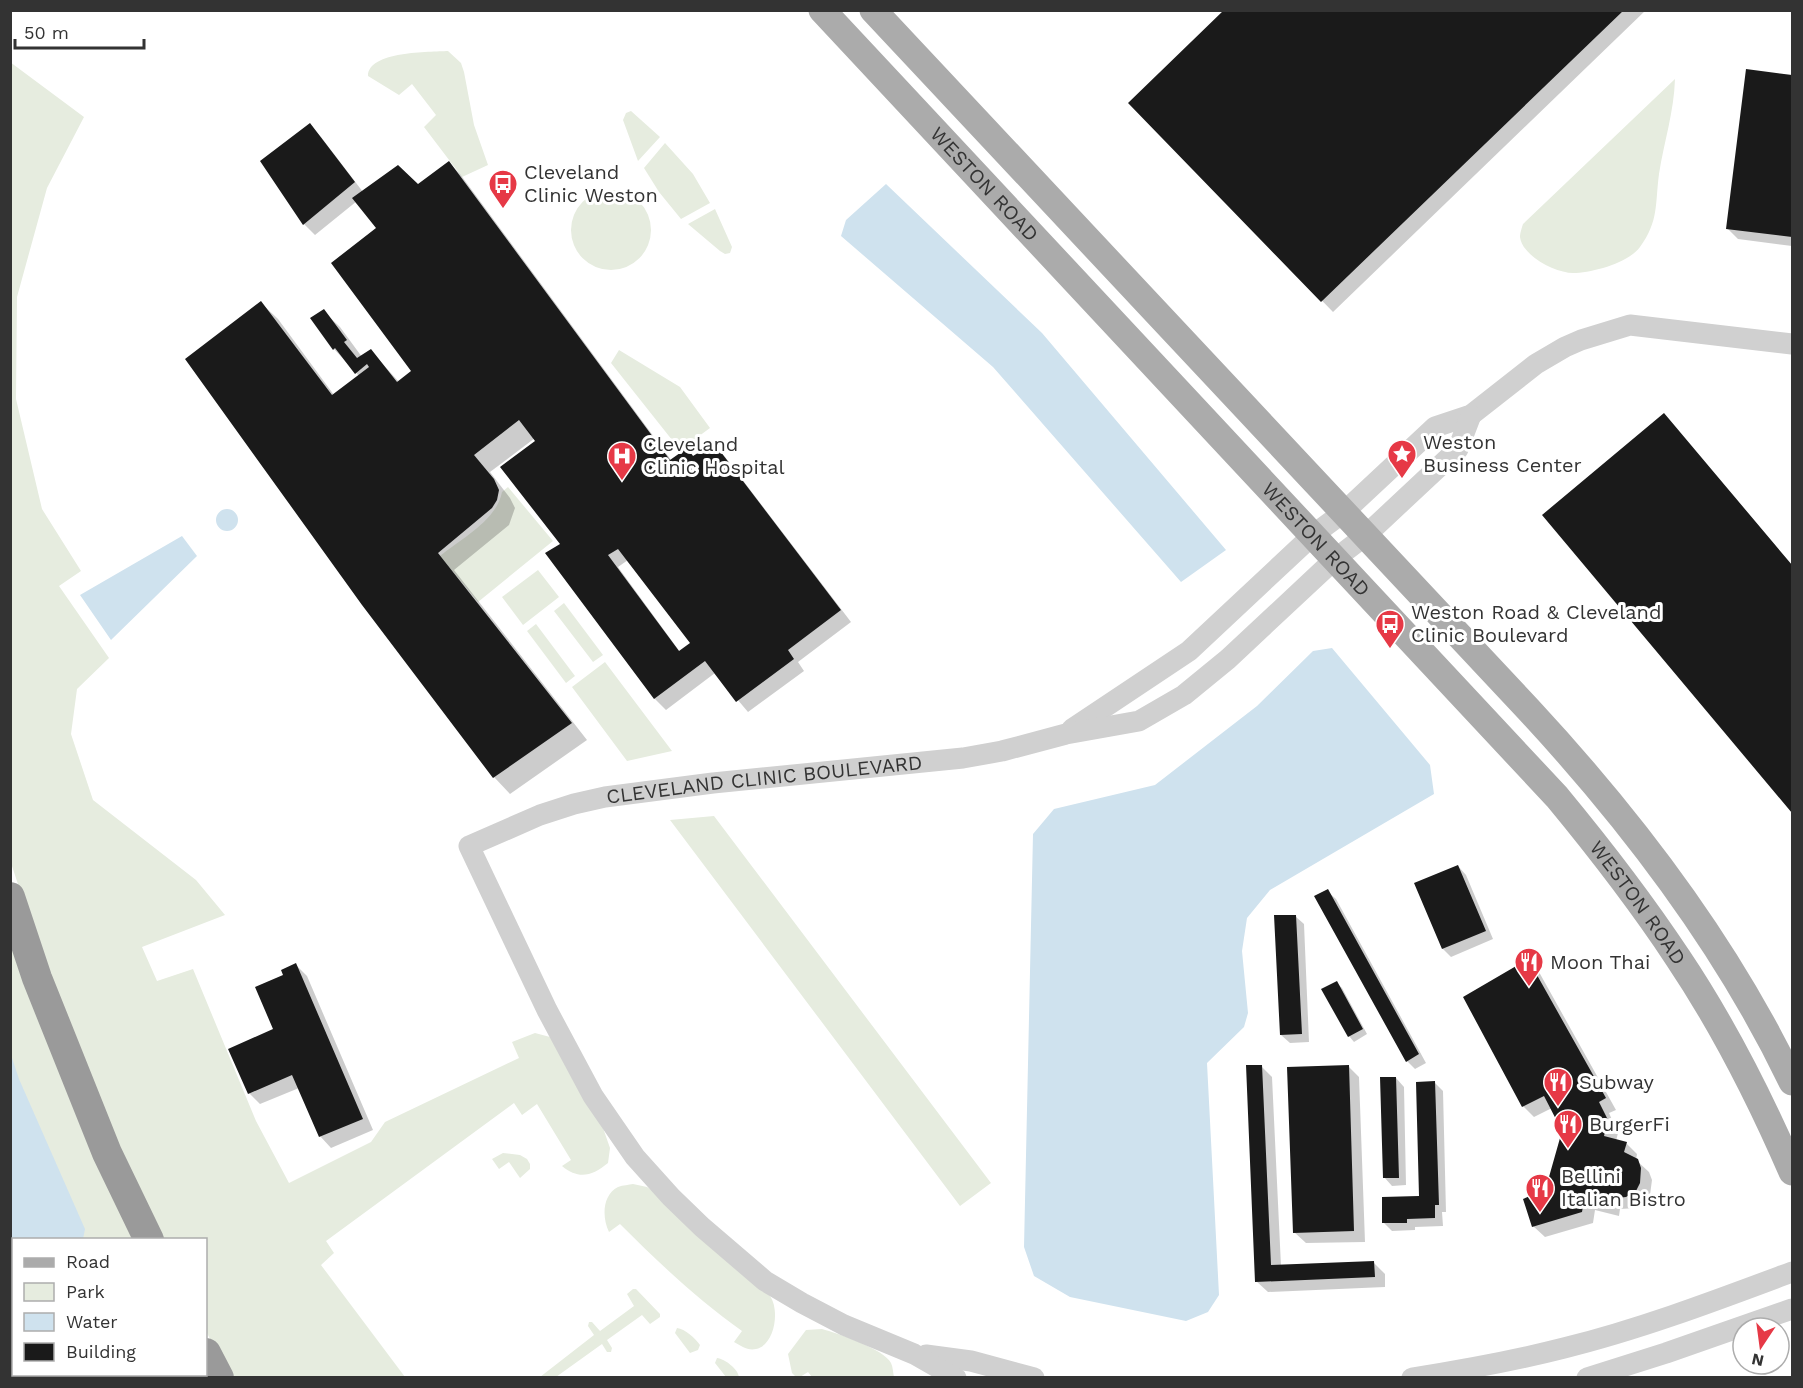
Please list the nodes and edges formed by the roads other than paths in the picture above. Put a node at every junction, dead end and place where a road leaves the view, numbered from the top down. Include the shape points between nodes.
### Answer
1 (822, 10) edge
2 (873, 10) edge
3 (1792, 344) edge
4 (1471, 416) junction
5 (1344, 512) junction
6 (1313, 535) junction
7 (1365, 536) junction
8 (1335, 559) junction
9 (1066, 734) junction
10 (10, 897) edge
11 (1792, 1082) edge
12 (1792, 1172) edge
13 (149, 1238) edge
14 (1792, 1272) edge
15 (1792, 1309) edge
16 (914, 1354) junction
17 (207, 1355) edge
18 (1472, 1373) edge
19 (219, 1377) edge
20 (956, 1377) edge
21 (1034, 1377) edge
22 (1412, 1377) edge
23 (1587, 1377) edge

1 - 6 main road, WESTON ROAD
2 - 5 main road, WESTON ROAD
3 - 4 street via 1630,325 1581,340 1550,355
4 - 5 street, CLEVELAND CLINIC BOULEVARD via 1436,427
4 - 7 street, CLEVELAND CLINIC BOULEVARD via 1458,449
5 - 6 street, CLEVELAND CLINIC BOULEVARD
5 - 7 main road, WESTON ROAD
6 - 8 main road, WESTON ROAD
6 - 9 street, CLEVELAND CLINIC BOULEVARD via 1189,651
7 - 8 street, CLEVELAND CLINIC BOULEVARD
7 - 11 main road, WESTON ROAD via 1558,741 1635,833 1712,940
8 - 9 street, CLEVELAND CLINIC BOULEVARD via 1184,695 1139,721
8 - 12 main road, WESTON ROAD via 1557,797 1633,893 1715,1018
9 - 16 street, CLEVELAND CLINIC BOULEVARD via 963,758 605,797 540,815 469,846 593,1096 642,1165 702,1227 765,1281 844,1325
10 - 13 highway via 37,978 107,1153
14 - 18 street via 1612,1335
15 - 23 street
16 - 20 street
16 - 21 street via 971,1361
17 - 19 highway
18 - 22 street

